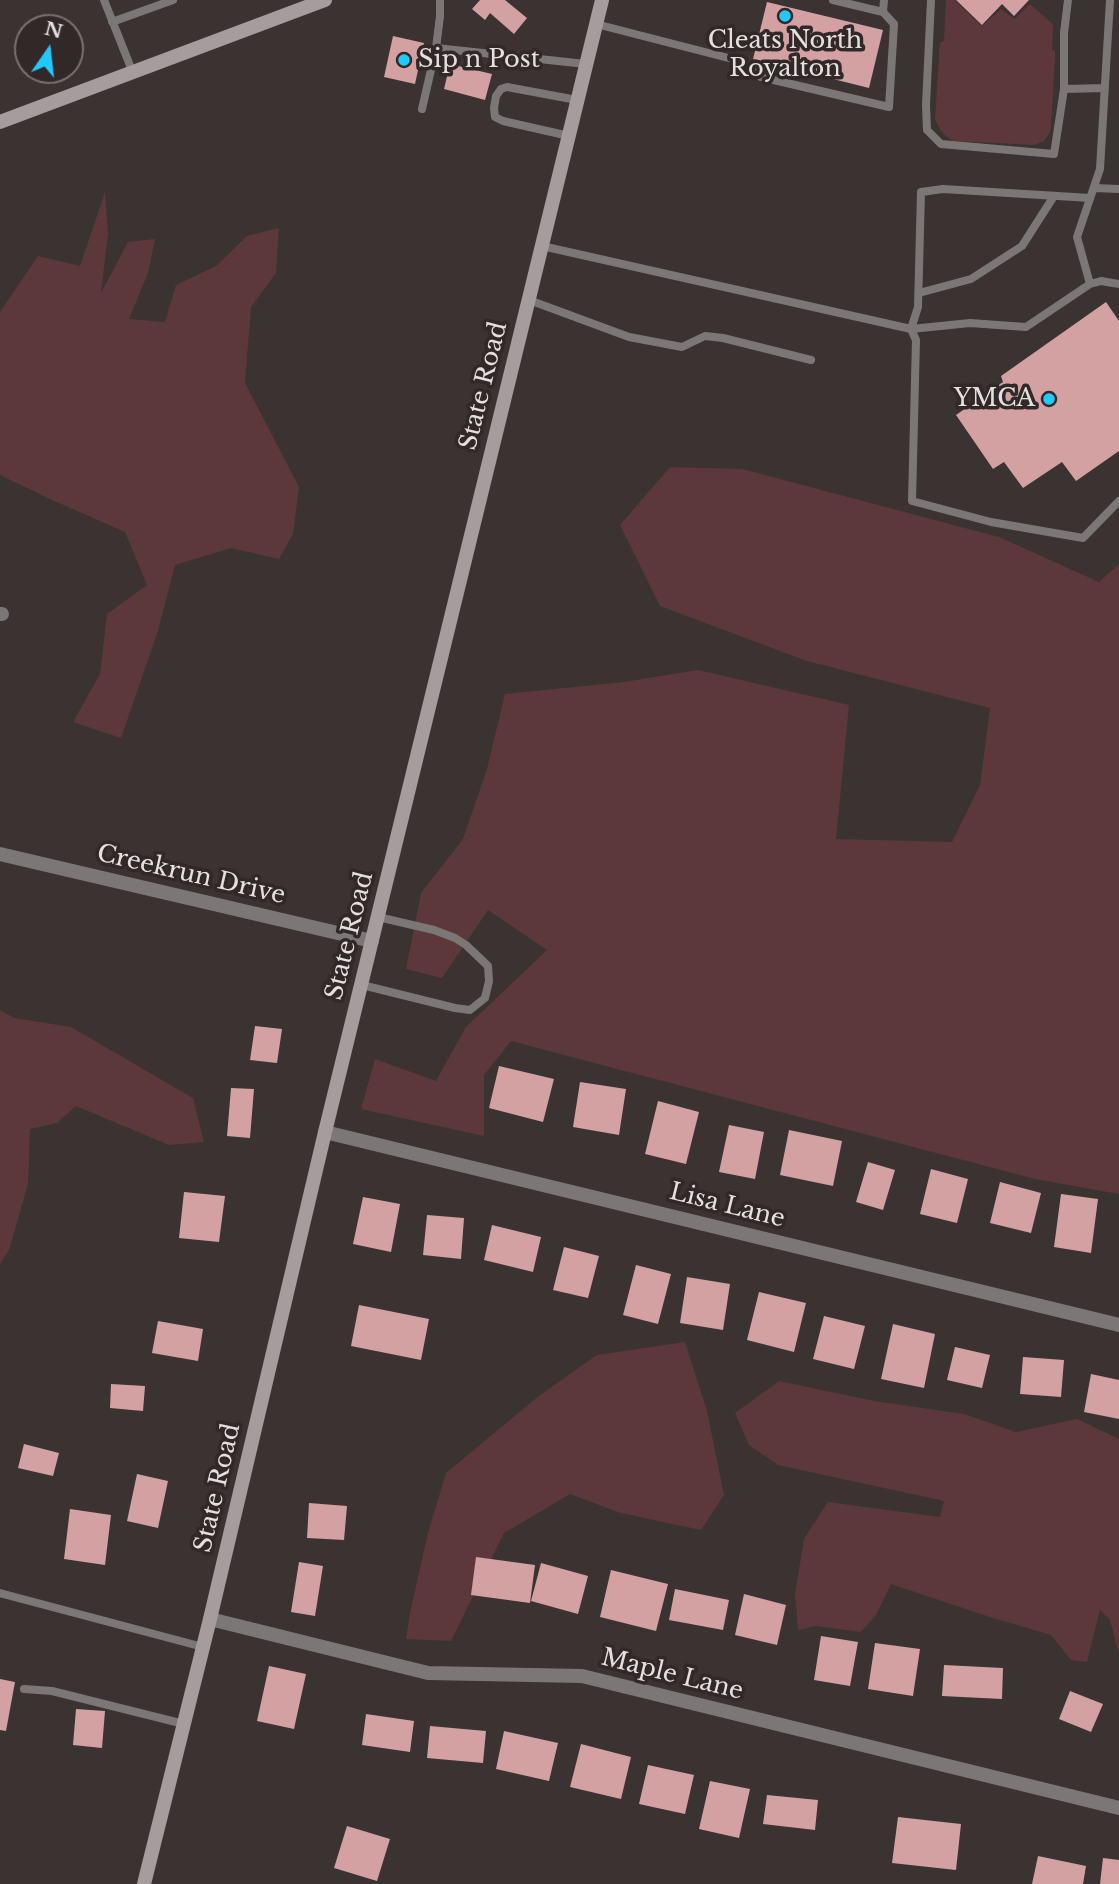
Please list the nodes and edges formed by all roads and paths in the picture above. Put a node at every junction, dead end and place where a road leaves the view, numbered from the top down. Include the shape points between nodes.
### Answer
1 (104, 0) edge
2 (173, 0) edge
3 (325, 0) edge
4 (440, 0) edge
5 (602, 0) edge
6 (833, 0) edge
7 (884, 0) edge
8 (931, 0) edge
9 (1068, 0) edge
10 (1110, 0) edge
11 (1109, 10) junction
12 (1119, 11) edge
13 (883, 12) junction
14 (112, 22) junction
15 (596, 24) junction
16 (436, 48) junction
17 (586, 64) junction
18 (133, 72) junction
19 (1105, 88) junction
20 (1064, 89) junction
21 (577, 100) junction
22 (422, 109) dead end
23 (0, 122) edge
24 (569, 136) junction
25 (1094, 187) junction
26 (1119, 189) edge
27 (1054, 195) junction
28 (1090, 198) junction
29 (542, 246) junction
30 (1090, 284) junction
31 (1119, 284) edge
32 (919, 293) junction
33 (529, 300) junction
34 (911, 329) junction
35 (811, 360) dead end
36 (1119, 501) edge
37 (0, 854) edge
38 (378, 918) junction
39 (372, 941) junction
40 (362, 985) junction
41 (325, 1132) junction
42 (1119, 1325) edge
43 (0, 1593) edge
44 (210, 1619) junction
45 (203, 1647) junction
46 (24, 1689) dead end
47 (184, 1724) junction
48 (1119, 1808) edge
49 (144, 1884) edge

1 - 14 lane
2 - 14 lane
3 - 18 main road
4 - 16 lane
5 - 15 main road, State Road
6 - 13 lane
7 - 13 lane
8 - 20 lane via 927,130 941,144 1054,154
9 - 20 lane
10 - 11 lane
11 - 12 lane
11 - 19 lane
13 - 15 lane via 894,24 889,107 761,77 740,61
14 - 18 lane
15 - 17 main road, State Road
16 - 17 lane
16 - 22 lane
17 - 21 main road, State Road
18 - 23 main road
19 - 20 lane
19 - 25 lane via 1100,169
21 - 24 main road, State Road
21 - 24 lane via 507,86 496,96 495,117
24 - 29 main road, State Road
25 - 26 lane
25 - 28 lane
27 - 28 lane
27 - 32 lane via 1022,246 971,279
27 - 32 lane via 921,192
28 - 30 lane via 1077,237
29 - 33 main road, State Road
29 - 34 lane
30 - 31 lane
30 - 34 lane via 1026,327 971,323
32 - 34 lane
33 - 35 lane via 629,337 682,347 705,336 723,338
33 - 38 main road, State Road
34 - 36 lane via 916,340 912,501 991,522 1083,538
37 - 39 street, Creekrun Drive
38 - 39 main road, State Road
38 - 40 lane via 434,930 466,945 488,965 485,998 470,1010
39 - 40 main road, State Road
40 - 41 main road, State Road
41 - 42 street, Lisa Lane
41 - 44 main road, State Road
43 - 45 lane
44 - 45 main road, State Road
44 - 48 street, Maple Lane via 428,1673 582,1676
45 - 47 main road, State Road
46 - 47 lane via 52,1691
47 - 49 main road, State Road

